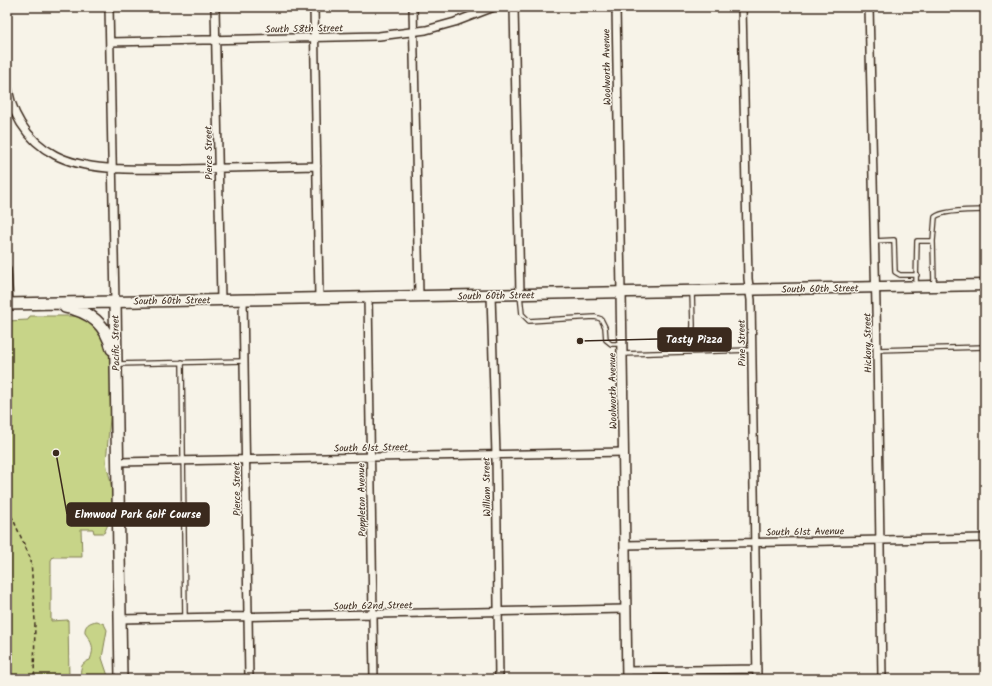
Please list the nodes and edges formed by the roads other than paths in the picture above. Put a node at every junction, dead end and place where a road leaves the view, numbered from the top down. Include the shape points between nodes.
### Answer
1 (109, 7) edge
2 (216, 7) edge
3 (314, 7) edge
4 (413, 7) edge
5 (494, 7) edge
6 (514, 7) edge
7 (616, 7) edge
8 (742, 7) edge
9 (869, 7) edge
10 (414, 32) junction
11 (314, 38) junction
12 (216, 39) junction
13 (110, 42) junction
14 (7, 79) edge
15 (7, 86) edge
16 (317, 166) junction
17 (112, 168) junction
18 (218, 168) junction
19 (985, 210) edge
20 (874, 241) junction
21 (933, 241) junction
22 (7, 270) edge
23 (916, 275) junction
24 (985, 285) edge
25 (916, 286) junction
26 (934, 286) junction
27 (876, 287) junction
28 (692, 290) junction
29 (749, 290) junction
30 (621, 292) junction
31 (520, 294) junction
32 (491, 295) junction
33 (419, 296) junction
34 (368, 297) junction
35 (319, 298) junction
36 (243, 299) junction
37 (221, 300) junction
38 (115, 302) junction
39 (42, 303) junction
40 (8, 304) edge
41 (985, 347) edge
42 (622, 349) junction
43 (751, 350) junction
44 (877, 350) junction
45 (691, 352) junction
46 (244, 361) junction
47 (182, 362) junction
48 (116, 364) junction
49 (624, 452) junction
50 (496, 455) junction
51 (370, 457) junction
52 (246, 460) junction
53 (183, 461) junction
54 (118, 462) junction
55 (985, 538) edge
56 (880, 540) junction
57 (754, 542) junction
58 (625, 545) junction
59 (626, 609) junction
60 (498, 612) junction
61 (373, 615) junction
62 (248, 617) junction
63 (185, 618) junction
64 (120, 619) junction
65 (757, 669) junction
66 (627, 675) edge
67 (121, 679) edge
68 (249, 679) edge
69 (374, 679) edge
70 (499, 679) edge
71 (757, 679) edge
72 (882, 679) edge

1 - 13 street, Pacific Street
2 - 12 street, Pierce Street
3 - 11 street
4 - 10 street
5 - 10 street, South 58th Street via 455,22
6 - 31 street
7 - 30 street, Woolworth Avenue
8 - 29 street, Pine Street
9 - 20 street, Hickory Street
10 - 11 street, South 58th Street
10 - 33 street
11 - 12 street, South 58th Street
11 - 16 street
12 - 13 street, South 58th Street
12 - 18 street, Pierce Street
13 - 17 street, Pacific Street
14 - 15 street
15 - 17 street via 18,119 40,145 70,161
16 - 18 street
16 - 35 street
17 - 18 street
17 - 38 street, Pacific Street
18 - 37 street, Pierce Street
19 - 21 lane via 938,214 935,217
20 - 23 lane via 894,240 895,272 900,275
20 - 27 street, Hickory Street
21 - 23 lane via 917,241
21 - 26 lane
22 - 40 street
23 - 25 lane
24 - 26 main road, South 60th Street
25 - 26 main road, South 60th Street
25 - 27 main road, South 60th Street
27 - 29 main road, South 60th Street
27 - 44 street, Hickory Street
28 - 29 main road, South 60th Street
28 - 30 main road, South 60th Street
28 - 45 lane
29 - 43 street, Pine Street
30 - 31 main road, South 60th Street
30 - 42 street, Woolworth Avenue
31 - 32 main road, South 60th Street
31 - 42 lane via 522,314 529,320 595,317 601,319 605,327 606,340
32 - 33 main road, South 60th Street
32 - 50 street, William Street
33 - 34 main road, South 60th Street
34 - 35 main road, South 60th Street
34 - 51 street, Poppleton Avenue
35 - 36 main road, South 60th Street
36 - 37 main road, South 60th Street
36 - 46 street, Pierce Street
37 - 38 main road, South 60th Street
38 - 39 main road, South 60th Street
38 - 48 main road, Pacific Street
39 - 40 main road, South 60th Street
39 - 48 main road via 76,309 93,317 108,335
41 - 44 lane
42 - 45 lane
42 - 49 street, Woolworth Avenue
43 - 45 lane
43 - 57 street, Pine Street
44 - 56 street, Hickory Street
46 - 47 lane
46 - 52 street, Pierce Street
47 - 48 lane
47 - 53 lane
48 - 54 main road, Pacific Street
49 - 50 street, South 61st Street
49 - 58 street, Woolworth Avenue
50 - 51 street, South 61st Street
50 - 60 street, William Street
51 - 52 street, South 61st Street
51 - 61 street, Poppleton Avenue
52 - 53 street, South 61st Street
52 - 62 street, Pierce Street
53 - 54 street, South 61st Street
53 - 63 lane
54 - 64 main road, Pacific Street
55 - 56 street, South 61st Avenue
56 - 57 street, South 61st Avenue
56 - 72 street, Hickory Street
57 - 58 street, South 61st Avenue
57 - 65 street, Pine Street
58 - 59 street, Woolworth Avenue
59 - 60 street, South 62nd Street
59 - 66 street, Woolworth Avenue
60 - 61 street, South 62nd Street
60 - 70 street, William Street
61 - 62 street, South 62nd Street
61 - 69 street, Poppleton Avenue
62 - 63 street, South 62nd Street
62 - 68 street, Pierce Street
63 - 64 street, South 62nd Street
64 - 67 main road, Pacific Street
65 - 66 street
65 - 71 street, Pine Street

